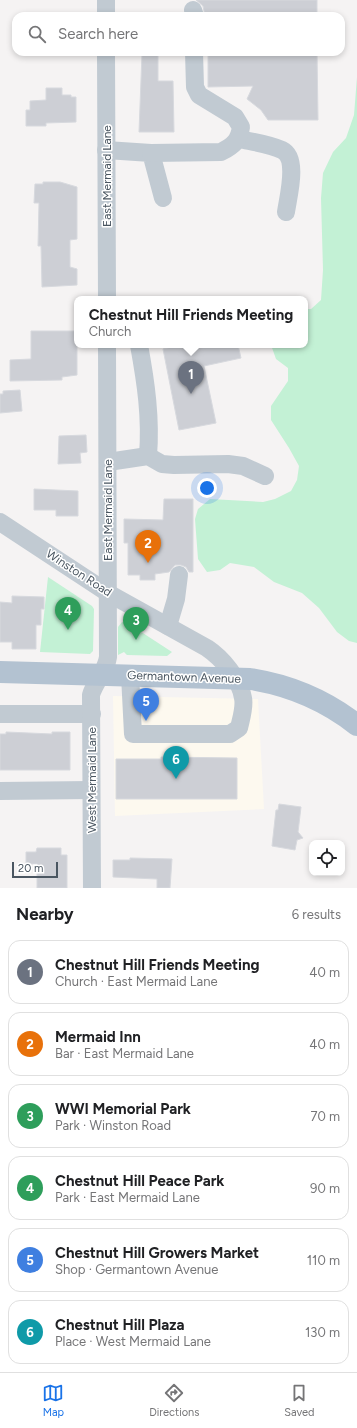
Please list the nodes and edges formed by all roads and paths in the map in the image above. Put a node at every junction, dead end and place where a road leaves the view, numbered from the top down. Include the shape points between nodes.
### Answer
1 (106, 0) edge
2 (106, 12) edge
3 (106, 56) edge
4 (194, 56) edge
5 (239, 139) junction
6 (106, 150) junction
7 (151, 153) junction
8 (163, 198) dead end
9 (286, 212) dead end
10 (107, 296) edge
11 (108, 348) edge
12 (140, 348) edge
13 (148, 456) junction
14 (108, 462) junction
15 (265, 476) dead end
16 (0, 522) edge
17 (179, 575) dead end
18 (108, 593) junction
19 (168, 626) junction
20 (0, 672) edge
21 (102, 674) junction
22 (130, 675) junction
23 (235, 679) junction
24 (0, 714) edge
25 (92, 714) junction
26 (356, 725) edge
27 (91, 790) junction
28 (0, 791) edge
29 (92, 888) edge

1 - 2 street
3 - 6 street, East Mermaid Lane
4 - 5 street via 195,86 199,95 235,117 241,127
5 - 7 street via 230,148 220,152
5 - 9 street via 283,150 289,156 292,172
6 - 7 street
6 - 10 street, East Mermaid Lane
7 - 8 street
11 - 14 street, East Mermaid Lane
12 - 13 street via 149,406
13 - 14 street
13 - 15 street via 162,464 174,466 243,466
14 - 18 street, East Mermaid Lane
16 - 18 street, Winston Road
17 - 19 street via 176,599
18 - 19 street, Winston Road
18 - 21 street, East Mermaid Lane via 108,657
19 - 23 street, Winston Road via 218,655
20 - 21 main road, Germantown Avenue
21 - 22 main road, Germantown Avenue
21 - 25 street, West Mermaid Lane via 93,689
22 - 23 main road, Germantown Avenue
22 - 23 street, Winston Road via 133,734 230,734 239,728 244,698
23 - 26 main road, Germantown Avenue via 266,682 299,691 328,705
24 - 25 street
25 - 27 street, West Mermaid Lane
27 - 28 street
27 - 29 street, West Mermaid Lane

